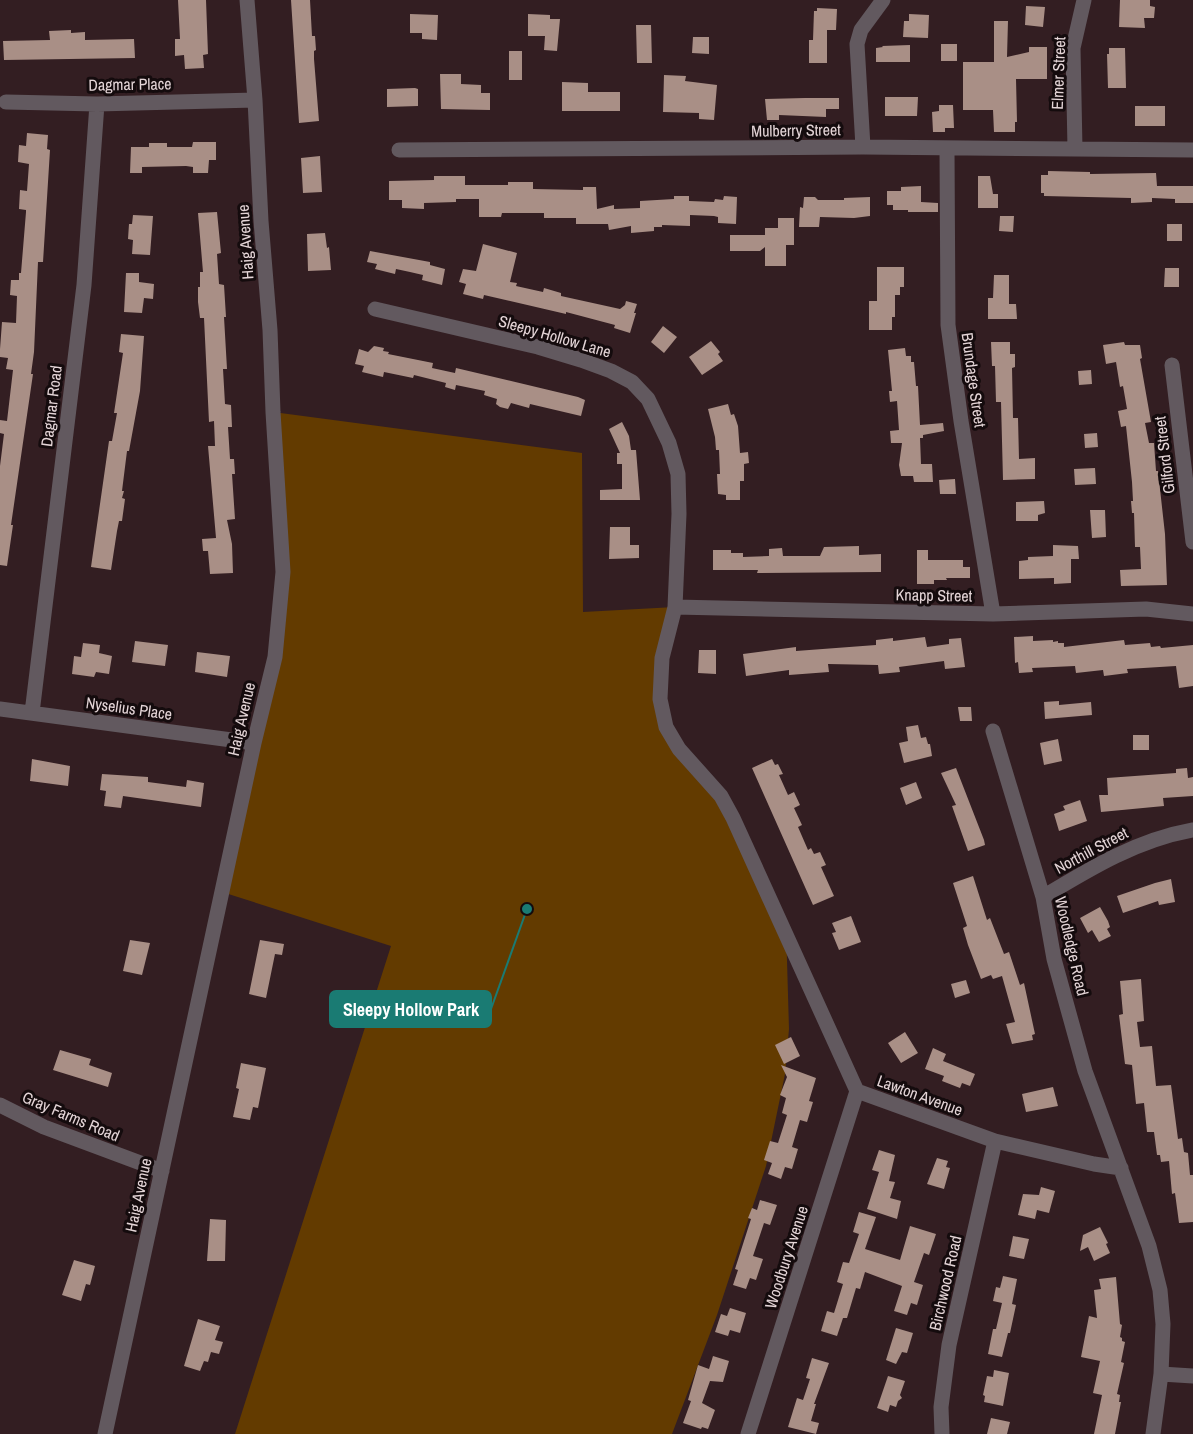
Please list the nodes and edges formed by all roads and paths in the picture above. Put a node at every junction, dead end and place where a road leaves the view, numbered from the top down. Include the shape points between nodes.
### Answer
1 (247, 0) edge
2 (883, 0) edge
3 (1084, 0) edge
4 (255, 100) junction
5 (6, 102) dead end
6 (97, 104) junction
7 (863, 147) junction
8 (947, 149) junction
9 (1075, 149) junction
10 (399, 150) dead end
11 (1193, 150) edge
12 (375, 309) dead end
13 (1172, 365) dead end
14 (1193, 542) edge
15 (675, 608) junction
16 (993, 614) junction
17 (1193, 614) edge
18 (0, 709) edge
19 (32, 713) junction
20 (993, 732) dead end
21 (254, 742) junction
22 (1193, 830) edge
23 (1043, 897) junction
24 (857, 1091) junction
25 (0, 1105) edge
26 (994, 1141) junction
27 (1121, 1168) junction
28 (162, 1171) junction
29 (1161, 1374) junction
30 (1193, 1376) edge
31 (105, 1434) edge
32 (747, 1434) edge
33 (942, 1434) edge
34 (1153, 1434) edge

1 - 4 street, Haig Avenue
2 - 7 street via 861,30 857,44
3 - 9 street, Elmer Street via 1074,48
4 - 6 street, Dagmar Place
4 - 21 street, Haig Avenue via 283,572 274,657
5 - 6 street, Dagmar Place
6 - 19 street, Dagmar Road via 84,285
7 - 8 street, Mulberry Street
7 - 10 street, Mulberry Street
8 - 9 street, Mulberry Street
8 - 16 street, Brundage Street via 948,325
9 - 11 street, Mulberry Street
12 - 15 street, Sleepy Hollow Lane via 538,347 632,382 648,399 669,443 678,474
13 - 14 street, Gilford Street
15 - 16 street, Knapp Street
15 - 24 street, Lawton Avenue via 662,658 660,699 666,727 679,749 721,796 733,818
16 - 17 street, Knapp Street via 1146,609
18 - 19 street, Nyselius Place
19 - 21 street, Nyselius Place
20 - 23 street, Woodledge Road
21 - 28 street, Haig Avenue
22 - 23 street, Northill Street via 1124,851
23 - 27 street, Woodledge Road via 1054,959 1085,1071
24 - 26 street, Lawton Avenue
24 - 32 street, Woodbury Avenue
25 - 28 street, Gray Farms Road via 44,1127
26 - 27 street, Lawton Avenue
26 - 33 street, Birchwood Road via 949,1345 941,1407
27 - 29 street via 1160,1290
28 - 31 street, Haig Avenue
29 - 30 street
29 - 34 street

